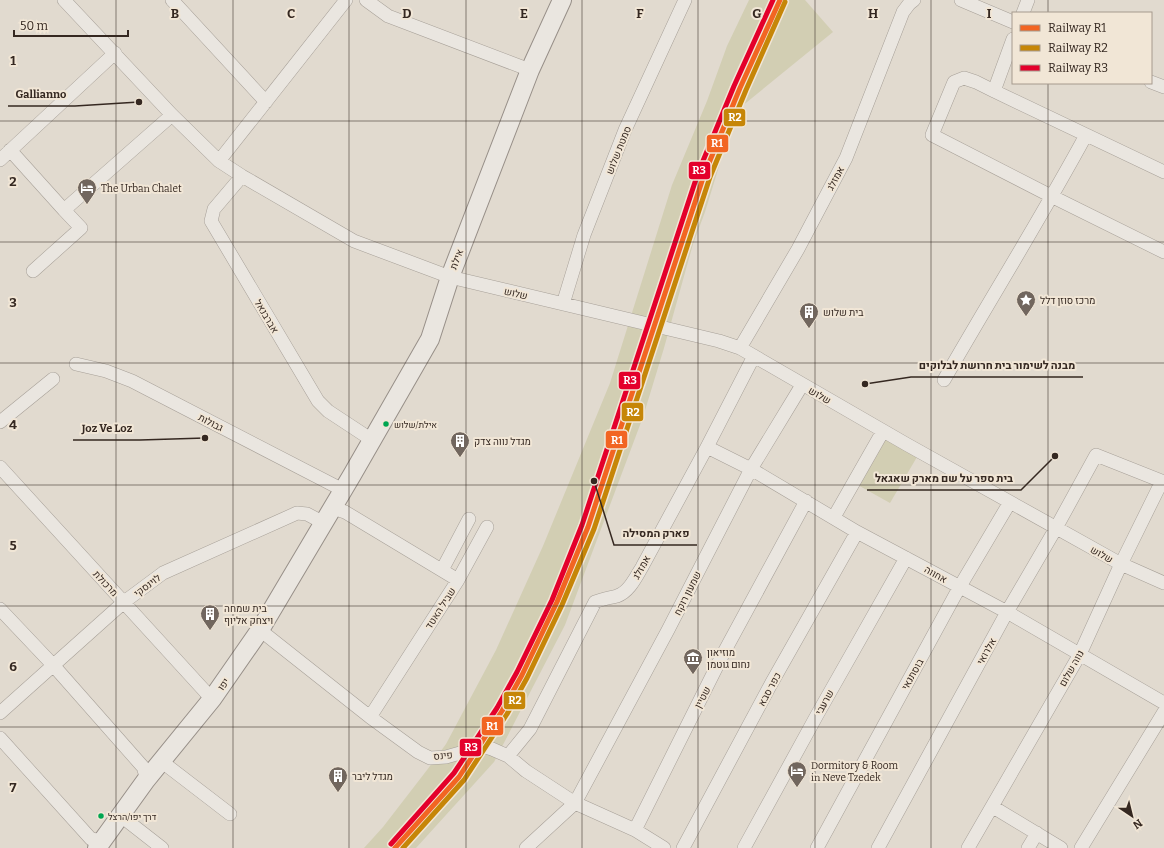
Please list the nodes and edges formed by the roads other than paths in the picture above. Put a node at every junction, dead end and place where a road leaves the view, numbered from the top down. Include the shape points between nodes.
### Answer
1 (64, 0) edge
2 (172, 0) edge
3 (346, 0) edge
4 (366, 0) edge
5 (562, 0) edge
6 (685, 0) edge
7 (914, 0) edge
8 (961, 0) edge
9 (1028, 0) edge
10 (1023, 12) edge
11 (1012, 22) edge
12 (1012, 42) edge
13 (115, 53) junction
14 (530, 70) junction
15 (1152, 82) edge
16 (1164, 88) edge
17 (994, 91) junction
18 (266, 102) junction
19 (172, 115) junction
20 (1086, 135) junction
21 (10, 150) junction
22 (0, 160) edge
23 (218, 160) junction
24 (1164, 172) edge
25 (242, 176) junction
26 (1053, 197) junction
27 (64, 210) junction
28 (1164, 252) edge
29 (33, 271) dead end
30 (450, 276) junction
31 (563, 304) junction
32 (740, 348) junction
33 (754, 356) junction
34 (76, 364) dead end
35 (53, 379) dead end
36 (944, 380) dead end
37 (802, 385) junction
38 (0, 422) edge
39 (883, 431) junction
40 (372, 440) junction
41 (707, 447) junction
42 (0, 467) edge
43 (751, 469) junction
44 (1163, 482) edge
45 (343, 490) junction
46 (806, 501) junction
47 (1010, 502) junction
48 (328, 515) junction
49 (834, 517) junction
50 (469, 519) dead end
51 (487, 527) dead end
52 (1056, 528) junction
53 (857, 532) junction
54 (906, 558) junction
55 (1121, 564) junction
56 (442, 570) junction
57 (458, 580) junction
58 (1164, 583) edge
59 (960, 588) junction
60 (124, 602) junction
61 (0, 609) edge
62 (1007, 612) junction
63 (260, 630) junction
64 (1080, 654) junction
65 (53, 665) junction
66 (212, 699) junction
67 (1164, 702) edge
68 (0, 712) edge
69 (1164, 712) edge
70 (370, 717) junction
71 (0, 738) edge
72 (508, 756) junction
73 (161, 761) junction
74 (147, 779) junction
75 (574, 803) junction
76 (992, 807) junction
77 (230, 814) dead end
78 (120, 816) junction
79 (635, 830) junction
80 (1037, 834) junction
81 (100, 845) edge
82 (162, 848) edge
83 (526, 848) edge
84 (664, 848) edge
85 (682, 848) edge
86 (744, 848) edge
87 (817, 848) edge
88 (878, 848) edge
89 (968, 848) edge
90 (1028, 848) edge
91 (1061, 848) edge
92 (1081, 848) edge

1 - 13 street
2 - 18 street
3 - 18 street
4 - 14 street via 388,16
5 - 14 street, אילת
6 - 31 street, סמטת שלוש via 625,130 584,234
7 - 32 street, אמזלג via 902,12 846,158 798,249
8 - 11 street
9 - 10 street
12 - 17 street
13 - 19 street
13 - 21 street
14 - 30 street, אילת
15 - 16 street
17 - 20 street
17 - 26 street via 964,78 954,82 932,135
18 - 23 street
19 - 23 street
19 - 27 street
20 - 24 street
20 - 26 street
21 - 22 street
21 - 27 street
23 - 25 street
25 - 30 street via 354,241
25 - 40 street, אברבנאל via 214,209 211,222 318,401 328,411
26 - 28 street
26 - 36 street
27 - 29 street via 81,228
30 - 31 street, שלוש
30 - 40 street, אילת via 430,339
31 - 32 street, שלוש
32 - 33 street, שלוש
33 - 37 street, שלוש
33 - 41 street, אמזלג
34 - 45 street, גבולות via 106,371 132,381
35 - 38 street
37 - 39 street, שלוש
37 - 43 street, שמעון רוקח
39 - 47 street, שלוש
39 - 49 street
40 - 45 street, אילת
41 - 43 street, אחווה
41 - 72 street, אמזלג via 630,586 618,596 595,602 530,729
42 - 60 street, מרכולת
43 - 46 street, אחווה
43 - 75 street, שמעון רוקח via 668,630
44 - 52 street, אלרואי via 1096,455
44 - 55 street, נווה שלום
45 - 48 street, אילת
46 - 49 street, אחווה
46 - 79 street, שטיין via 722,656
47 - 52 street, שלוש
47 - 59 street, בוסתנאי
48 - 56 street, שביל האטד via 345,512
48 - 60 street, לוינסקי via 297,513 163,573
48 - 63 street, יפו
49 - 53 street, אחווה
50 - 56 street
51 - 57 street
52 - 55 street, שלוש
52 - 62 street, אלרואי
53 - 54 street, אחווה
53 - 85 street, כפר סבא
54 - 59 street, אחווה
54 - 86 street, שרעבי via 816,715
55 - 58 street, שלוש
55 - 64 street, נווה שלום
56 - 57 street, שביל האטד
57 - 70 street, שביל האטד
59 - 62 street, אחווה
59 - 87 street, בוסתנאי
60 - 65 street, לוינסקי
60 - 66 street, מרכולת
61 - 65 street
62 - 64 street, אחווה
62 - 88 street, אלרואי
63 - 66 street, יפו
63 - 70 street, פינס
64 - 67 street, אחווה
64 - 76 street, נווה שלום
65 - 68 street, לוינסקי
65 - 74 street via 142,767
66 - 73 street, יפו
69 - 92 street
70 - 72 street, פינס via 430,758 446,757 484,747
71 - 81 street via 91,839
72 - 75 street, פינס
73 - 74 street, יפו
73 - 77 street
74 - 78 street, יפו
75 - 79 street, פינס
75 - 83 street, שמעון רוקח
76 - 80 street
76 - 89 street, נווה שלום
78 - 81 street, יפו
78 - 82 street
79 - 84 street, פינס
80 - 90 street
80 - 91 street

